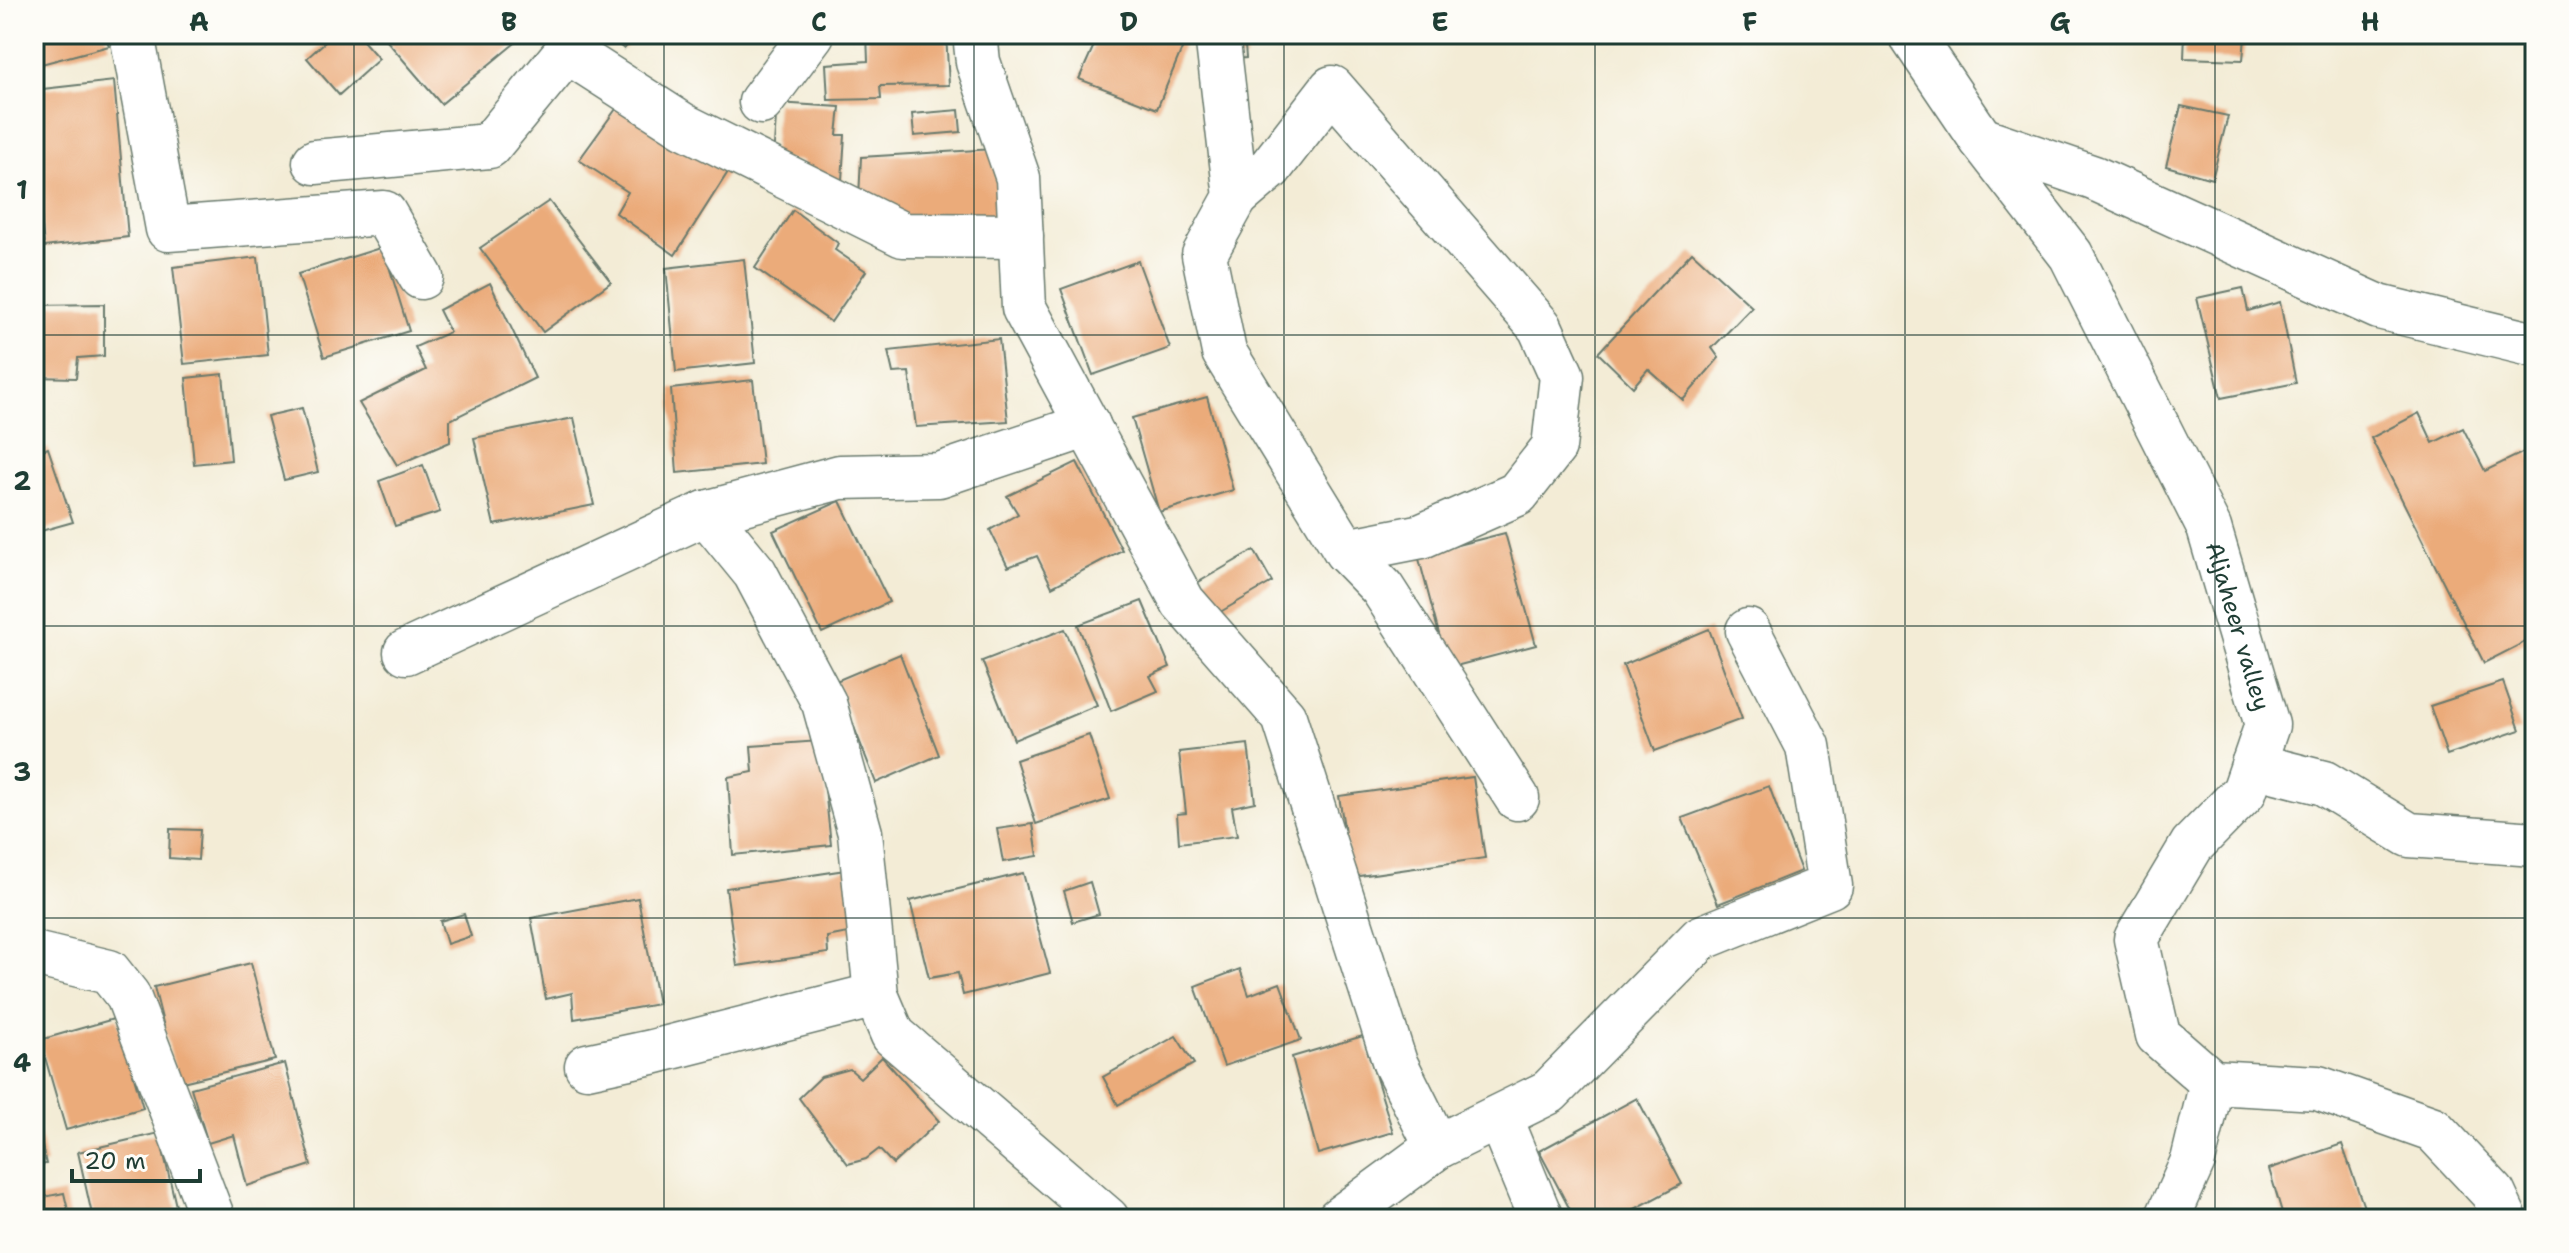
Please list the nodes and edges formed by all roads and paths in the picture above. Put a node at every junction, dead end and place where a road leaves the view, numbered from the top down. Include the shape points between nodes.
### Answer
1 (132, 34) edge
2 (812, 34) edge
3 (975, 34) edge
4 (1217, 34) edge
5 (1910, 34) edge
6 (761, 102) dead end
7 (1981, 139) junction
8 (315, 162) dead end
9 (1236, 197) junction
10 (1021, 236) junction
11 (421, 277) dead end
12 (2535, 345) edge
13 (1088, 425) junction
14 (706, 513) junction
15 (1346, 551) junction
16 (1748, 631) dead end
17 (406, 652) dead end
18 (2253, 765) junction
19 (1517, 798) dead end
20 (2535, 844) edge
21 (34, 954) edge
22 (876, 995) junction
23 (587, 1066) dead end
24 (2212, 1082) junction
25 (1499, 1117) junction
26 (1437, 1147) junction
27 (213, 1219) edge
28 (1107, 1219) edge
29 (1339, 1219) edge
30 (1541, 1219) edge
31 (2167, 1219) edge
32 (2505, 1219) edge

1 - 11 street via 168,229 384,213
2 - 6 street
3 - 10 street via 978,62 1018,178
4 - 9 street
5 - 7 street, Aljaheer valley
7 - 12 street via 2094,178 2379,307
7 - 18 street, Aljaheer valley via 2071,255 2209,528 2267,725
8 - 10 street via 489,146 567,51 684,126 903,235
9 - 15 street via 1204,255 1224,352
9 - 15 street via 1270,168 1332,88 1540,327 1562,376 1554,447 1517,494 1422,536
10 - 13 street via 1024,308
13 - 14 street via 939,475 840,477
13 - 26 street via 1183,602 1284,717 1395,1063
14 - 17 street
14 - 22 street via 755,573 824,703 860,833
15 - 19 street via 1382,588
16 - 25 street via 1808,746 1830,886 1701,938 1549,1092
18 - 20 street via 2324,783 2409,835
18 - 24 street, Aljaheer valley via 2244,792 2192,845 2136,939 2158,1035
21 - 27 street via 109,972 128,996
22 - 23 street
22 - 28 street via 893,1035
24 - 31 street via 2193,1161
24 - 32 street via 2318,1088 2433,1129 2493,1193
25 - 26 street
25 - 30 street
26 - 29 street

